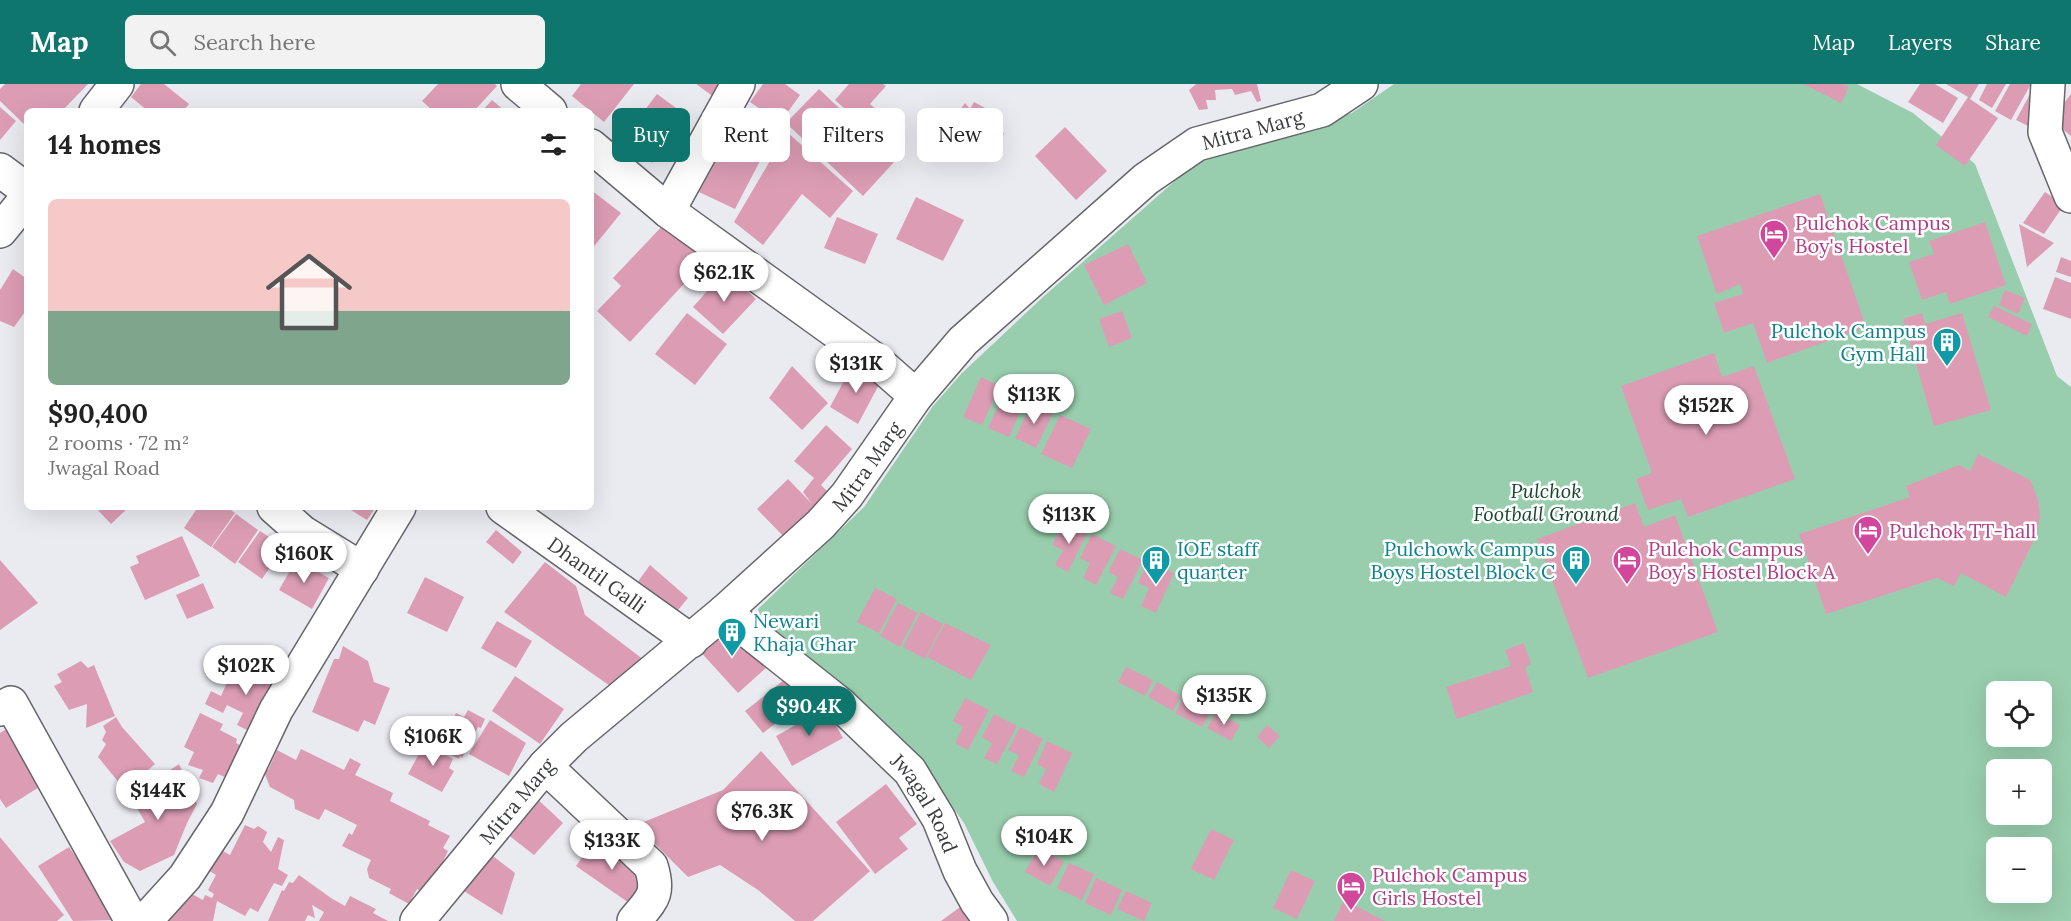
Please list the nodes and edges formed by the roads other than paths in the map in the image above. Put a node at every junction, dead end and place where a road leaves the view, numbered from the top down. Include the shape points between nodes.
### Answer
1 (117, 84) edge
2 (518, 84) edge
3 (738, 84) edge
4 (1361, 84) edge
5 (2048, 84) edge
6 (98, 108) edge
7 (546, 108) edge
8 (594, 148) edge
9 (0, 170) edge
10 (24, 188) edge
11 (2071, 196) edge
12 (24, 202) edge
13 (668, 210) junction
14 (0, 231) edge
15 (916, 396) junction
16 (277, 510) edge
17 (397, 510) edge
18 (507, 510) edge
19 (362, 569) junction
20 (724, 612) junction
21 (691, 641) junction
22 (0, 709) edge
23 (545, 766) junction
24 (132, 921) edge
25 (144, 921) edge
26 (417, 921) edge
27 (634, 921) edge
28 (991, 921) edge

1 - 6 street
2 - 7 street
3 - 13 street
4 - 15 street, Mitra Marg via 1322,110 1197,144 1146,178 963,341
5 - 11 street via 2045,132
8 - 13 street
9 - 10 street
12 - 14 street
13 - 15 street via 875,360
15 - 20 street, Mitra Marg via 847,495 821,524
16 - 19 street via 302,532
17 - 19 street
18 - 21 street, Dhantil Galli
19 - 25 street via 276,710 227,813 185,877
20 - 21 street, Mitra Marg
20 - 28 street, Jwagal Road via 840,704 909,771 939,819 960,871
21 - 23 street, Mitra Marg via 574,737
22 - 24 street via 11,703
23 - 26 street, Mitra Marg
23 - 27 street via 651,866 656,882 653,898

